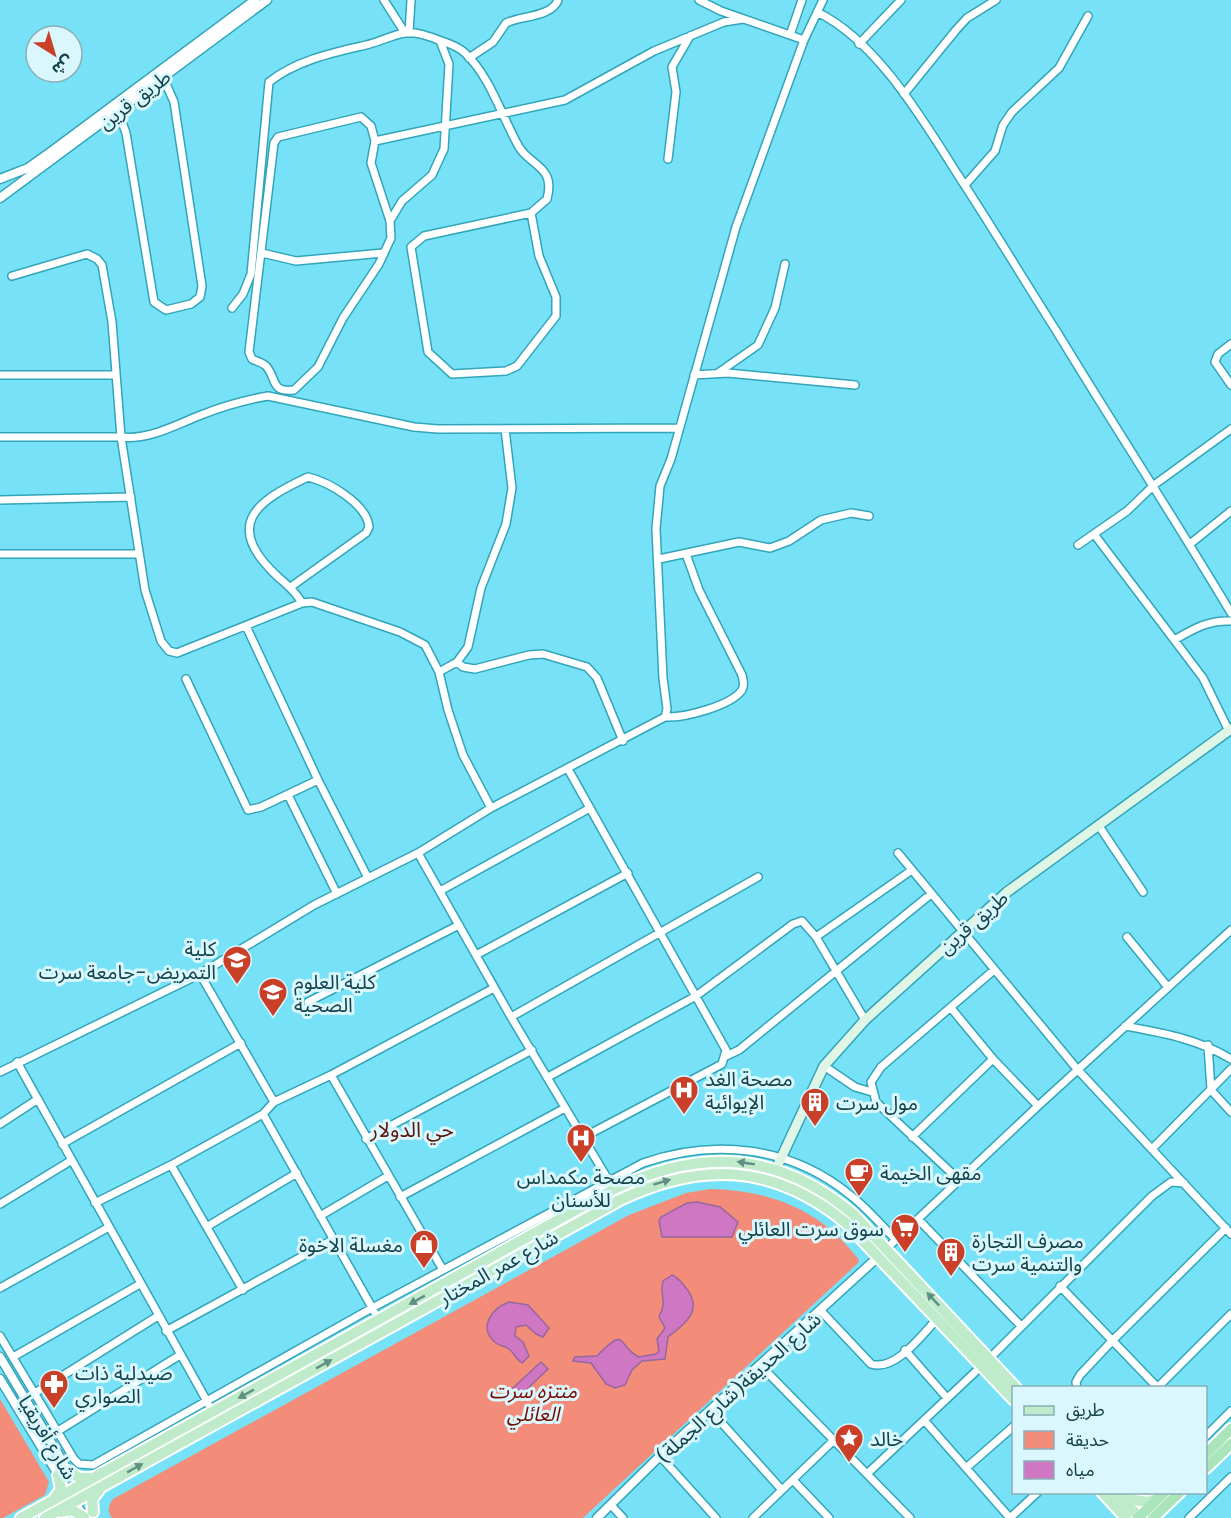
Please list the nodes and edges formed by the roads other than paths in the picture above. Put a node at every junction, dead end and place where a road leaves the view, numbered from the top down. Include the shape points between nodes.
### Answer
1 (255, 0) edge
2 (267, 0) edge
3 (384, 0) edge
4 (411, 0) edge
5 (558, 0) edge
6 (699, 0) edge
7 (802, 0) edge
8 (823, 0) edge
9 (901, 0) edge
10 (996, 0) edge
11 (817, 12) junction
12 (1088, 16) dead end
13 (743, 19) junction
14 (407, 33) junction
15 (790, 35) junction
16 (690, 36) junction
17 (804, 39) junction
18 (440, 41) junction
19 (859, 44) junction
20 (469, 58) junction
21 (163, 77) junction
22 (904, 94) junction
23 (118, 111) junction
24 (501, 113) junction
25 (445, 125) junction
26 (375, 141) junction
27 (668, 159) dead end
28 (0, 179) edge
29 (965, 186) junction
30 (0, 198) edge
31 (531, 213) junction
32 (390, 221) junction
33 (262, 253) junction
34 (383, 253) junction
35 (785, 264) dead end
36 (12, 276) dead end
37 (232, 309) dead end
38 (1231, 345) edge
39 (718, 373) junction
40 (0, 375) edge
41 (116, 375) junction
42 (694, 375) junction
43 (855, 385) dead end
44 (1231, 385) edge
45 (679, 428) junction
46 (505, 429) junction
47 (1231, 429) edge
48 (0, 437) edge
49 (121, 437) junction
50 (1154, 485) junction
51 (131, 497) junction
52 (0, 500) edge
53 (1231, 512) edge
54 (869, 516) dead end
55 (1094, 534) junction
56 (1190, 544) junction
57 (1078, 545) dead end
58 (0, 554) edge
59 (138, 554) junction
60 (686, 554) junction
61 (659, 559) junction
62 (292, 586) junction
63 (303, 603) junction
64 (1231, 614) edge
65 (1231, 621) edge
66 (246, 626) junction
67 (1176, 639) junction
68 (457, 662) junction
69 (439, 672) junction
70 (186, 679) dead end
71 (665, 717) junction
72 (1230, 730) edge
73 (623, 741) junction
74 (568, 769) junction
75 (318, 780) junction
76 (288, 795) junction
77 (491, 808) junction
78 (590, 808) junction
79 (1099, 826) junction
80 (418, 853) junction
81 (898, 853) dead end
82 (912, 870) junction
83 (628, 873) junction
84 (758, 877) dead end
85 (368, 878) junction
86 (440, 891) junction
87 (1143, 892) dead end
88 (337, 894) junction
89 (931, 894) junction
90 (459, 925) junction
91 (1231, 930) edge
92 (961, 931) junction
93 (662, 932) junction
94 (816, 937) junction
95 (1127, 937) dead end
96 (476, 955) junction
97 (994, 970) junction
98 (836, 971) junction
99 (200, 974) junction
100 (1167, 986) junction
101 (494, 988) junction
102 (696, 996) junction
103 (308, 1002) dead end
104 (951, 1008) junction
105 (511, 1017) junction
106 (865, 1020) junction
107 (1125, 1026) junction
108 (241, 1043) junction
109 (1208, 1045) junction
110 (532, 1050) junction
111 (726, 1056) junction
112 (993, 1059) junction
113 (1231, 1059) edge
114 (17, 1062) junction
115 (824, 1066) junction
116 (1231, 1069) edge
117 (1077, 1070) junction
118 (0, 1072) edge
119 (331, 1075) junction
120 (548, 1077) junction
121 (1211, 1090) junction
122 (872, 1092) junction
123 (38, 1099) junction
124 (274, 1102) junction
125 (1038, 1106) junction
126 (565, 1108) junction
127 (1231, 1112) edge
128 (263, 1114) junction
129 (0, 1124) edge
130 (912, 1137) junction
131 (582, 1138) junction
132 (366, 1139) junction
133 (62, 1144) junction
134 (708, 1148) junction
135 (1153, 1148) junction
136 (781, 1155) junction
137 (72, 1161) junction
138 (708, 1161) junction
139 (171, 1165) junction
140 (776, 1169) junction
141 (297, 1173) junction
142 (387, 1176) junction
143 (958, 1180) junction
144 (609, 1181) junction
145 (1188, 1187) junction
146 (849, 1194) junction
147 (400, 1197) junction
148 (95, 1203) junction
149 (0, 1204) edge
150 (843, 1206) junction
151 (320, 1216) junction
152 (918, 1219) junction
153 (208, 1226) junction
154 (109, 1227) junction
155 (1228, 1231) edge
156 (334, 1239) junction
157 (896, 1240) junction
158 (882, 1253) junction
159 (443, 1270) junction
160 (140, 1284) junction
161 (1060, 1286) junction
162 (0, 1288) edge
163 (243, 1290) junction
164 (372, 1308) junction
165 (822, 1312) junction
166 (1231, 1314) edge
167 (158, 1316) junction
168 (379, 1320) junction
169 (944, 1322) junction
170 (1021, 1326) junction
171 (166, 1331) junction
172 (0, 1336) edge
173 (1112, 1341) junction
174 (905, 1350) junction
175 (180, 1355) junction
176 (0, 1357) edge
177 (13, 1357) junction
178 (985, 1363) junction
179 (761, 1366) junction
180 (0, 1379) edge
181 (1014, 1386) edge
182 (1077, 1386) edge
183 (1157, 1386) edge
184 (1159, 1386) edge
185 (34, 1393) junction
186 (1012, 1397) edge
187 (947, 1398) junction
188 (205, 1401) junction
189 (711, 1411) junction
190 (1231, 1411) edge
191 (213, 1412) junction
192 (924, 1420) junction
193 (1012, 1428) edge
194 (1231, 1429) edge
195 (58, 1431) junction
196 (1207, 1435) edge
197 (834, 1439) junction
198 (1231, 1444) edge
199 (1207, 1453) edge
200 (660, 1456) junction
201 (1207, 1467) edge
202 (966, 1468) junction
203 (63, 1473) junction
204 (868, 1473) junction
205 (1231, 1477) edge
206 (94, 1478) junction
207 (794, 1480) junction
208 (107, 1484) junction
209 (782, 1490) junction
210 (76, 1494) junction
211 (1036, 1494) edge
212 (1146, 1494) edge
213 (1177, 1494) edge
214 (1116, 1499) edge
215 (51, 1502) junction
216 (1140, 1502) junction
217 (1162, 1504) edge
218 (611, 1505) junction
219 (1196, 1510) junction
220 (50, 1516) edge
221 (90, 1516) edge
222 (21, 1518) edge
223 (597, 1518) edge
224 (623, 1518) edge
225 (716, 1518) edge
226 (753, 1518) edge
227 (829, 1518) edge
228 (910, 1518) edge
229 (1010, 1518) edge
230 (1118, 1518) edge
231 (1126, 1518) edge
232 (1139, 1518) edge
233 (1153, 1518) edge
234 (1188, 1518) edge
235 (1203, 1518) edge

1 - 28 street, طريق قرين via 28,168
2 - 21 street, طريق قرين
3 - 14 street
4 - 14 street
5 - 20 street via 554,7 506,23 493,42
6 - 13 street
7 - 15 street
8 - 11 street
9 - 19 street
10 - 22 street via 956,30
11 - 17 street
11 - 19 street via 834,21
12 - 29 street via 1059,68 1012,112 1003,125 995,151
13 - 15 street
13 - 16 street via 729,20
14 - 18 street
14 - 37 street via 312,58 269,82 251,274
15 - 17 street
16 - 24 street via 619,69 566,100
16 - 27 street via 672,67 676,92
17 - 42 street via 736,227
18 - 20 street
18 - 25 street via 449,64
19 - 22 street
20 - 24 street
21 - 23 street, طريق قرين
21 - 23 street via 174,102 202,286 200,297 185,306 166,310 154,302 126,133
22 - 29 street
23 - 30 street, طريق قرين
24 - 25 street
24 - 31 street via 523,153 539,164 546,175 547,198
25 - 26 street
25 - 32 street via 444,149 432,175 402,201
26 - 32 street via 371,164
26 - 33 street via 371,126 361,117 278,137 274,143
29 - 50 street
31 - 31 street via 542,267 556,297 556,316 517,366 452,374 428,352 411,247 424,236
32 - 34 street via 391,238
33 - 34 street via 296,261
33 - 34 street via 249,352 252,359 266,366 274,384 290,390 318,367
35 - 39 street via 775,309 758,345
36 - 41 street via 87,254 97,259 105,274
38 - 44 street via 1218,354 1215,362
39 - 42 street
39 - 43 street
40 - 41 street
41 - 49 street
42 - 45 street
45 - 46 street
45 - 61 street via 657,503
46 - 49 street via 414,427 268,396 201,414 158,433
46 - 68 street via 511,463 511,506 481,588 468,647
47 - 50 street
48 - 49 street
49 - 51 street
50 - 55 street via 1127,511
50 - 56 street
51 - 52 street
51 - 59 street
53 - 56 street
54 - 60 street via 851,513 821,520 789,541 770,548 739,542
55 - 57 street
55 - 67 street
56 - 64 street
58 - 59 street
59 - 66 street via 161,641 169,651 177,653
60 - 61 street
60 - 71 street via 744,684 729,699 693,715
61 - 71 street
62 - 62 street via 270,570 251,543 248,524 263,505 308,477 357,505 367,517 369,527
62 - 63 street
63 - 66 street
63 - 69 street via 319,604 418,639 431,652
65 - 67 street via 1201,624
66 - 75 street
67 - 72 street via 1203,678
68 - 69 street
68 - 73 street via 475,669 543,654 587,667 597,678
69 - 77 street via 463,755
70 - 76 street via 245,807 254,810
71 - 73 street
72 - 79 main road, طريق قرين
73 - 74 street
74 - 77 street
74 - 78 street
75 - 76 street
75 - 85 street
76 - 88 street
77 - 80 street
78 - 83 street
78 - 86 street
79 - 87 street
79 - 92 main road, طريق قرين via 1007,892
80 - 85 street
80 - 86 street
81 - 82 street
82 - 89 street
82 - 94 street
83 - 93 street
83 - 96 street
84 - 93 street
85 - 88 street
86 - 90 street
88 - 99 street
89 - 92 street
89 - 98 street
90 - 96 street
90 - 103 street
91 - 100 street
92 - 97 street
92 - 106 main road, طريق قرين
93 - 102 street
93 - 105 street
94 - 98 street
94 - 102 street via 802,921 794,924
95 - 100 street
96 - 101 street
97 - 104 street
97 - 117 street
98 - 106 street
98 - 111 street via 739,1050
99 - 108 street
99 - 114 street
100 - 107 street
101 - 105 street
101 - 119 street
102 - 111 street
102 - 120 street
104 - 112 street
104 - 122 street via 874,1075
105 - 110 street
106 - 115 main road, طريق قرين
107 - 109 street
107 - 117 street
108 - 124 street
108 - 133 street
109 - 113 street
109 - 121 street
110 - 120 street
110 - 132 street
111 - 131 street via 722,1064
112 - 125 street
112 - 130 street
114 - 118 street
114 - 123 street
115 - 122 street via 855,1087
115 - 136 main road, طريق قرين
116 - 121 street
117 - 125 street
117 - 135 street
119 - 124 street
119 - 132 street
120 - 126 street
121 - 127 street
121 - 135 street
122 - 130 street via 882,1109
123 - 129 street
123 - 133 street
124 - 128 street
125 - 143 street
126 - 131 street
126 - 147 street
128 - 139 street
128 - 141 street
130 - 143 street
131 - 144 street
132 - 142 street
133 - 137 street
134 - 136 street
134 - 138 main road
134 - 144 street via 672,1153
135 - 145 street
136 - 140 main road, طريق قرين
136 - 146 street
137 - 148 street
137 - 149 street
140 -> 138 main road
138 -> 168 main road via 645,1175 614,1189
139 - 148 street
139 - 153 street
140 - 150 main road via 806,1181
141 - 151 street
141 - 153 street
142 - 147 street
142 - 151 street
143 - 152 street
144 - 159 street
145 - 155 street
145 - 161 street via 1177,1181 1164,1185
146 - 150 main road
146 - 157 street
147 - 159 street
148 - 154 street
150 - 158 main road
151 - 156 street
152 - 157 street
152 - 170 street
153 - 163 street
154 - 160 street
154 - 162 street
155 - 173 street
156 - 163 street
156 - 164 street
157 - 158 street
158 - 165 street, شارع الحديقة(شارع الجملة)
158 - 169 main road
208 -> 158 main road, شارع عمر المختار via 620,1200 678,1177 740,1174 770,1181 824,1205
159 - 164 street
160 - 167 street
160 - 177 street
161 - 170 street
161 - 173 street
163 - 171 street
164 - 168 street
164 - 188 street
165 - 174 street via 871,1364 884,1366
165 - 179 street, شارع الحديقة(شارع الجملة)
166 - 184 street
167 - 171 street
167 - 185 street
168 -> 191 main road
169 - 174 street
169 - 178 main road
170 - 178 street
171 - 175 street
172 - 177 street
173 - 182 street via 1080,1375
173 - 183 street
174 - 187 street
175 - 188 street
175 - 195 street
176 - 203 street, شارع أفريقيا
177 - 185 street
178 - 181 main road
178 - 186 main road
178 - 187 street
179 - 189 street, شارع الحديقة(شارع الجملة)
179 - 197 street
180 - 203 street, شارع أفريقيا
185 - 195 street
187 - 192 street
188 - 191 street
188 - 195 street via 93,1465 79,1464
189 - 200 street, شارع الحديقة(شارع الجملة)
189 - 209 street
190 - 196 street
191 - 206 main road
192 - 202 street
192 - 204 street
193 - 202 street
194 - 199 highway
197 - 204 street
197 - 207 street
198 - 201 highway
200 - 218 street, شارع الحديقة(شارع الجملة)
200 - 225 street
202 - 229 street
203 - 206 main road
203 - 210 street, شارع أفريقيا
203 - 215 main road via 61,1489
204 - 228 street
205 - 219 street
206 - 210 main road
207 - 209 street
207 - 227 street
208 - 210 main road, شارع عمر المختار
208 - 221 main road via 93,1499
209 - 226 street
210 - 215 main road
210 - 220 main road, شارع عمر المختار
210 - 221 street, شارع أفريقيا
211 - 229 street
212 - 216 street
213 - 217 highway
214 - 216 main road
214 - 230 main road
214 - 231 main road
214 - 232 main road
215 - 222 main road
216 - 217 main road
217 - 232 highway
217 - 233 highway
218 - 223 street, شارع الحديقة(شارع الجملة)
218 - 224 street
219 - 234 street
219 - 235 street
220 - 221 main road via 72,1510

